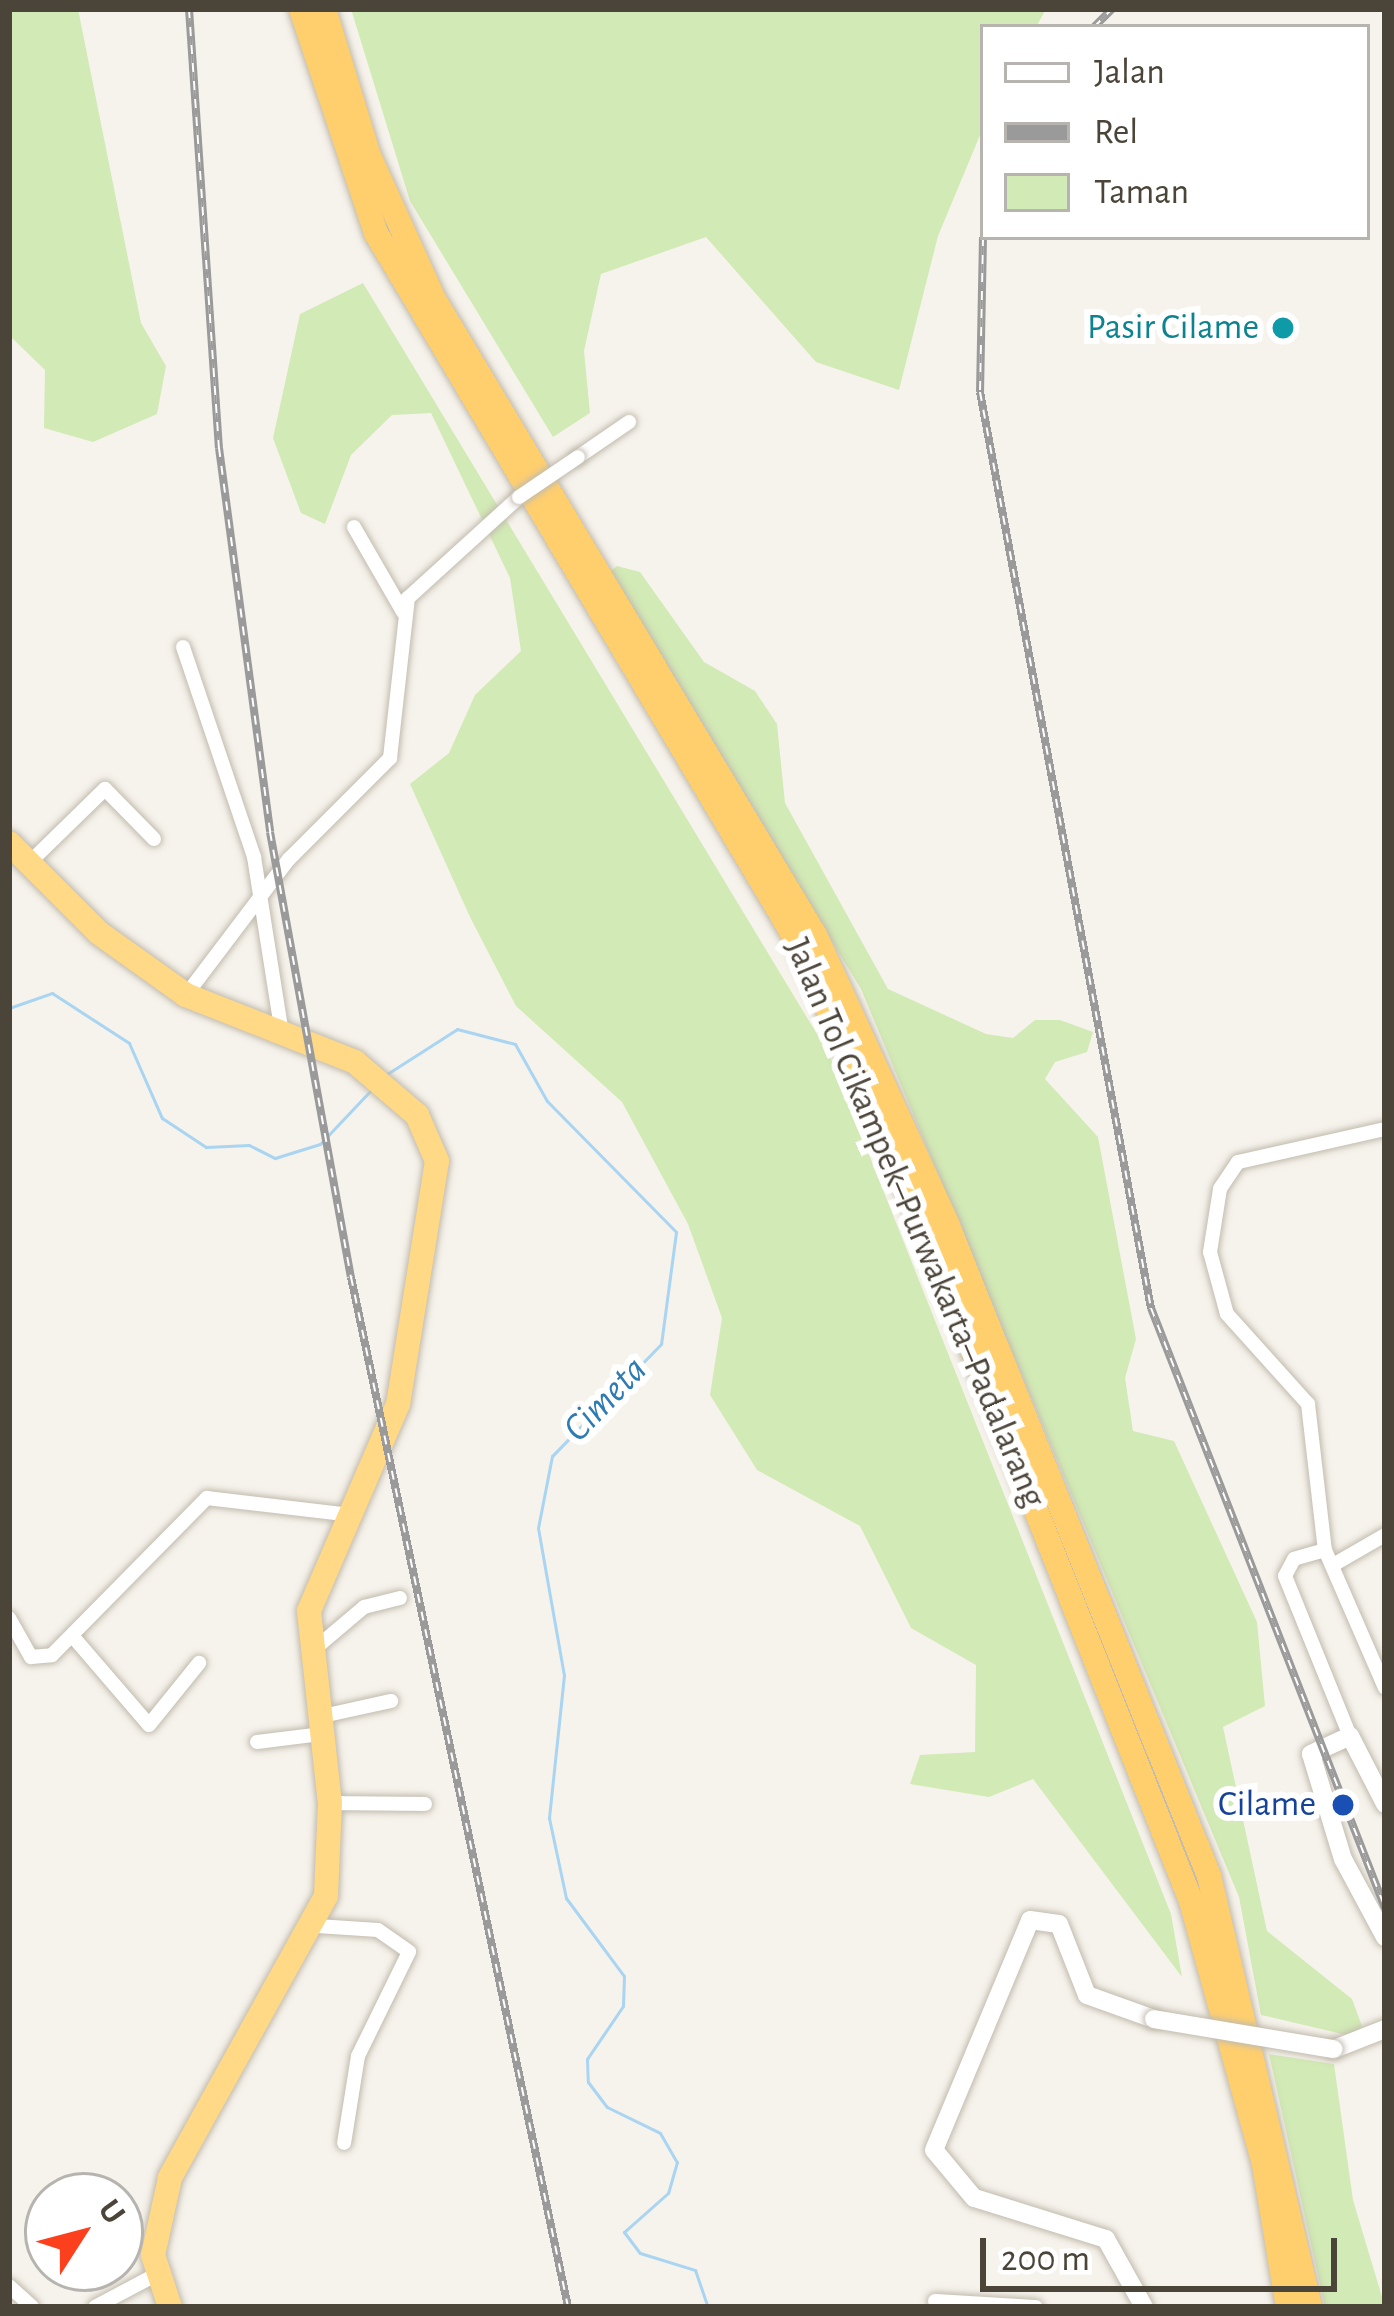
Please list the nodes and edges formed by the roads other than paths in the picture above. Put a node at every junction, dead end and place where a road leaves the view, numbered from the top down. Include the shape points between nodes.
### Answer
1 (301, 9) edge
2 (324, 9) edge
3 (629, 422) dead end
4 (354, 527) dead end
5 (404, 612) junction
6 (182, 647) dead end
7 (154, 839) dead end
8 (9, 843) edge
9 (27, 865) junction
10 (260, 897) junction
11 (186, 995) junction
12 (283, 1034) junction
13 (1385, 1129) edge
14 (352, 1515) junction
15 (1385, 1535) edge
16 (1325, 1550) junction
17 (1333, 1565) junction
18 (400, 1598) dead end
19 (9, 1618) edge
20 (75, 1639) junction
21 (306, 1654) junction
22 (199, 1664) dead end
23 (1385, 1688) edge
24 (391, 1701) dead end
25 (319, 1725) junction
26 (1350, 1736) junction
27 (256, 1742) dead end
28 (330, 1802) junction
29 (425, 1804) dead end
30 (1385, 1804) edge
31 (316, 1926) junction
32 (1385, 1937) edge
33 (1385, 2030) edge
34 (344, 2143) dead end
35 (159, 2273) junction
36 (9, 2286) edge
37 (935, 2301) dead end
38 (32, 2307) edge
39 (95, 2307) edge
40 (170, 2307) edge
41 (1036, 2307) edge
42 (1144, 2307) edge
43 (1288, 2307) edge
44 (1310, 2307) edge

1 - 43 highway, Jalan Tol Cikampek–Purwakarta–Padalarang via 376,233 800,946 915,1205 1191,1901 1264,2164
2 - 44 highway, Jalan Tol Cikampek–Purwakarta–Padalarang via 412,255 815,935 948,1226 1196,1835 1250,2013
3 - 5 street, bridge via 471,531
4 - 5 street
5 - 10 street via 390,758
6 - 10 street
7 - 9 street via 105,789
8 - 9 highway
9 - 11 highway
10 - 11 street
10 - 12 street
11 - 12 highway
12 - 14 highway via 355,1063 394,1093 433,1145 438,1191 398,1404
13 - 16 street via 1250,1156 1228,1172 1214,1214 1213,1275 1227,1314 1310,1410
14 - 20 street via 199,1501
14 - 21 highway via 319,1581
15 - 17 street
16 - 17 street
16 - 26 street via 1294,1558 1285,1576
17 - 23 street
18 - 21 street via 364,1607
19 - 20 street via 35,1659
20 - 22 street via 149,1725
21 - 25 highway
24 - 25 street
25 - 27 street
25 - 28 highway
26 - 30 street
26 - 32 street via 1316,1750 1309,1766
28 - 29 street
28 - 31 highway
31 - 34 street via 378,1930 409,1952 358,2056
31 - 35 highway via 198,2113 158,2213
33 - 42 street, bridge via 1361,2048 1334,2049 1154,2019 1087,1995 1055,1919 1030,1920 934,2150 974,2198 1106,2239
35 - 39 street
35 - 40 highway
36 - 38 street
37 - 41 street

